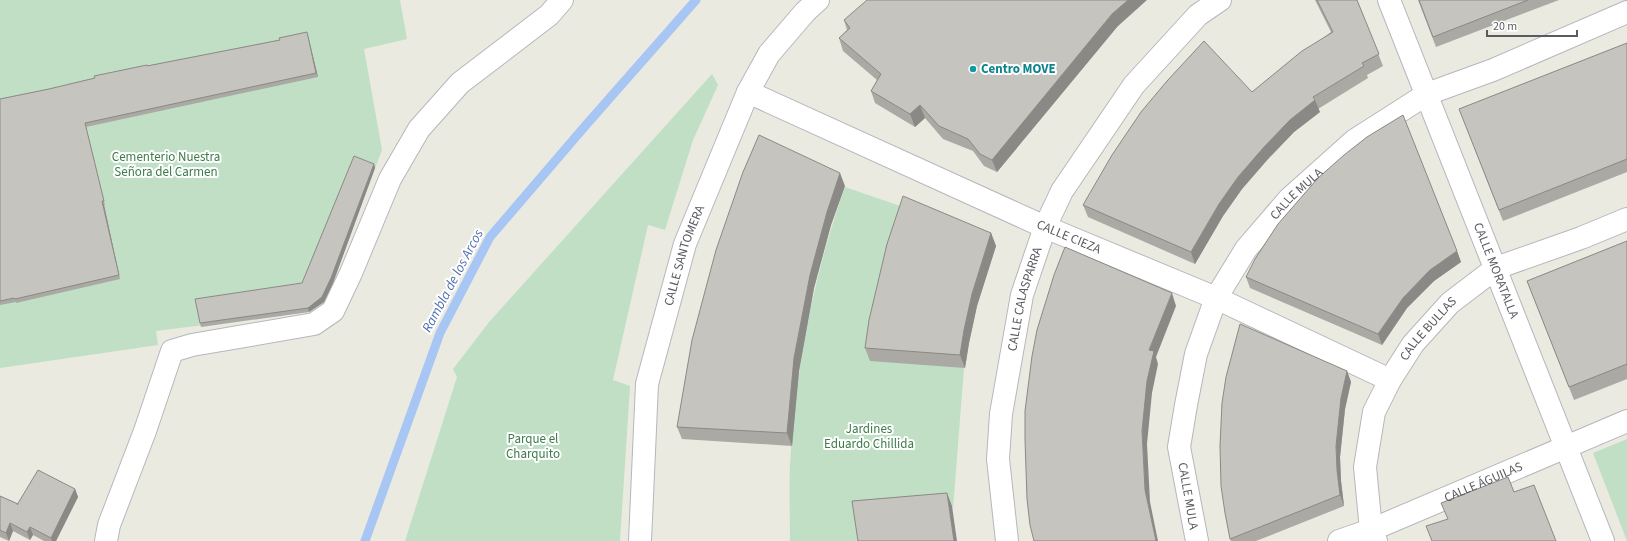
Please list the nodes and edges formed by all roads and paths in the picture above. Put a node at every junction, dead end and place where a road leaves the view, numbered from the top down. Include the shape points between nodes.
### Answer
1 (562, 0) edge
2 (818, 0) edge
3 (1220, 0) edge
4 (1390, 0) edge
5 (1627, 12) edge
6 (748, 92) junction
7 (1427, 94) junction
8 (1627, 219) edge
9 (1045, 227) junction
10 (1496, 268) junction
11 (1216, 298) junction
12 (1390, 380) junction
13 (1627, 421) edge
14 (1565, 447) junction
15 (1374, 536) edge
16 (106, 541) edge
17 (640, 541) edge
18 (1007, 541) edge
19 (1197, 541) edge
20 (1339, 541) edge
21 (1603, 541) edge

1 - 16 street via 549,15 460,83 419,129 390,179 333,311 314,324 192,345 172,351 145,431 109,524
2 - 6 street, CALLE SANTOMERA via 770,54
3 - 9 street, CALLE CALASPARRA via 1198,15 1134,85 1062,191
4 - 7 street, CALLE MORATALLA
5 - 7 street, CALLE MULA via 1493,70
6 - 9 street, CALLE CIEZA
6 - 17 street, CALLE SANTOMERA via 685,244 647,384
7 - 10 street, CALLE MORATALLA
7 - 11 street, CALLE MULA via 1355,140 1289,199 1246,249
8 - 10 street, CALLE BULLAS
9 - 11 street, CALLE CIEZA
9 - 18 street, CALLE CALASPARRA via 1022,295 1001,414 998,459
10 - 12 street, CALLE BULLAS via 1450,303 1414,344
10 - 14 street, CALLE MORATALLA
11 - 12 street, CALLE CIEZA
11 - 19 street, CALLE MULA via 1196,354 1179,447
12 - 15 street, CALLE BULLAS via 1374,412 1365,467
13 - 14 street, CALLE ÁGUILAS
14 - 15 street, CALLE ÁGUILAS
14 - 21 street, CALLE MORATALLA
15 - 20 street, CALLE ÁGUILAS

